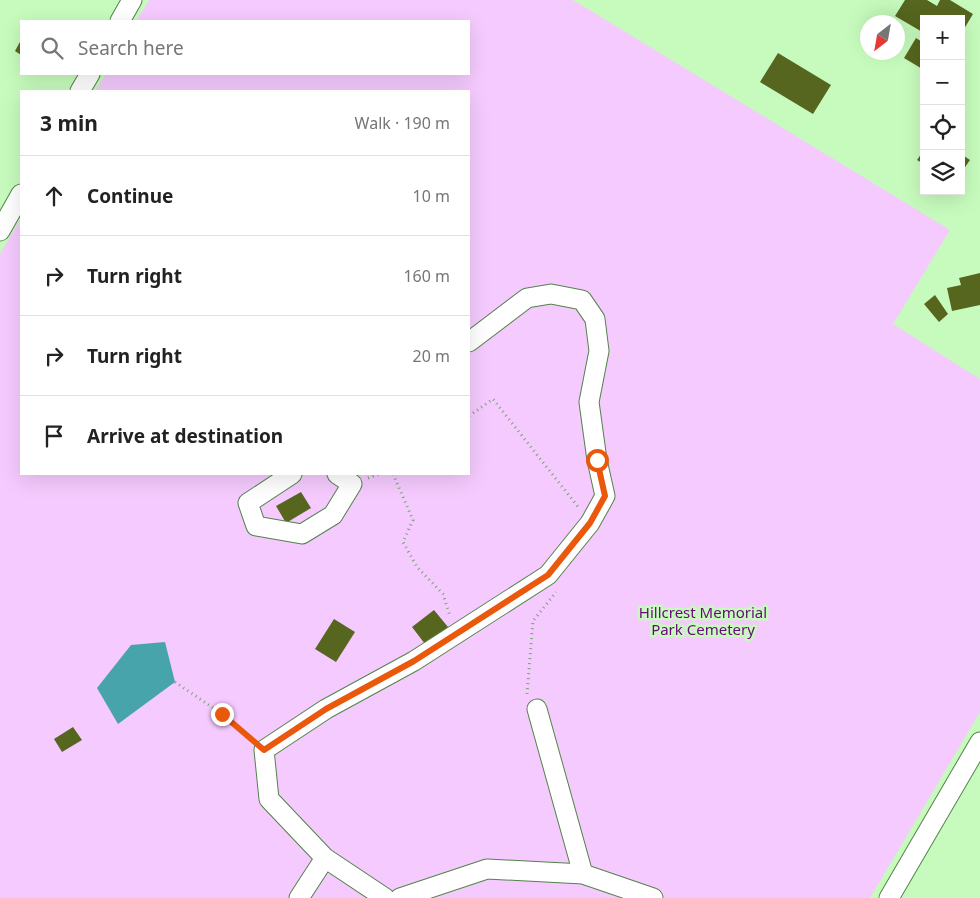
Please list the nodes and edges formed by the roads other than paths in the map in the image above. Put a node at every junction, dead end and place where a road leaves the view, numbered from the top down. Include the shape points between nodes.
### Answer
1 (132, 0) edge
2 (121, 20) edge
3 (89, 75) edge
4 (81, 90) edge
5 (20, 196) edge
6 (0, 231) edge
7 (470, 341) edge
8 (290, 475) edge
9 (338, 475) edge
10 (537, 709) road end
11 (980, 742) edge
12 (325, 858) junction
13 (583, 874) junction
14 (299, 898) edge
15 (385, 898) edge
16 (400, 898) edge
17 (653, 898) edge
18 (889, 898) edge

1 - 2 street
3 - 4 street
5 - 6 street
7 - 12 street via 528,298 551,294 582,300 595,319 599,351 589,402 605,496 590,523 548,575 414,661 326,709 264,750 269,800
8 - 9 street via 248,503 256,526 302,534 333,515 352,484
10 - 13 street
11 - 18 street
12 - 14 street
12 - 15 street
13 - 16 street via 487,869
13 - 17 street

